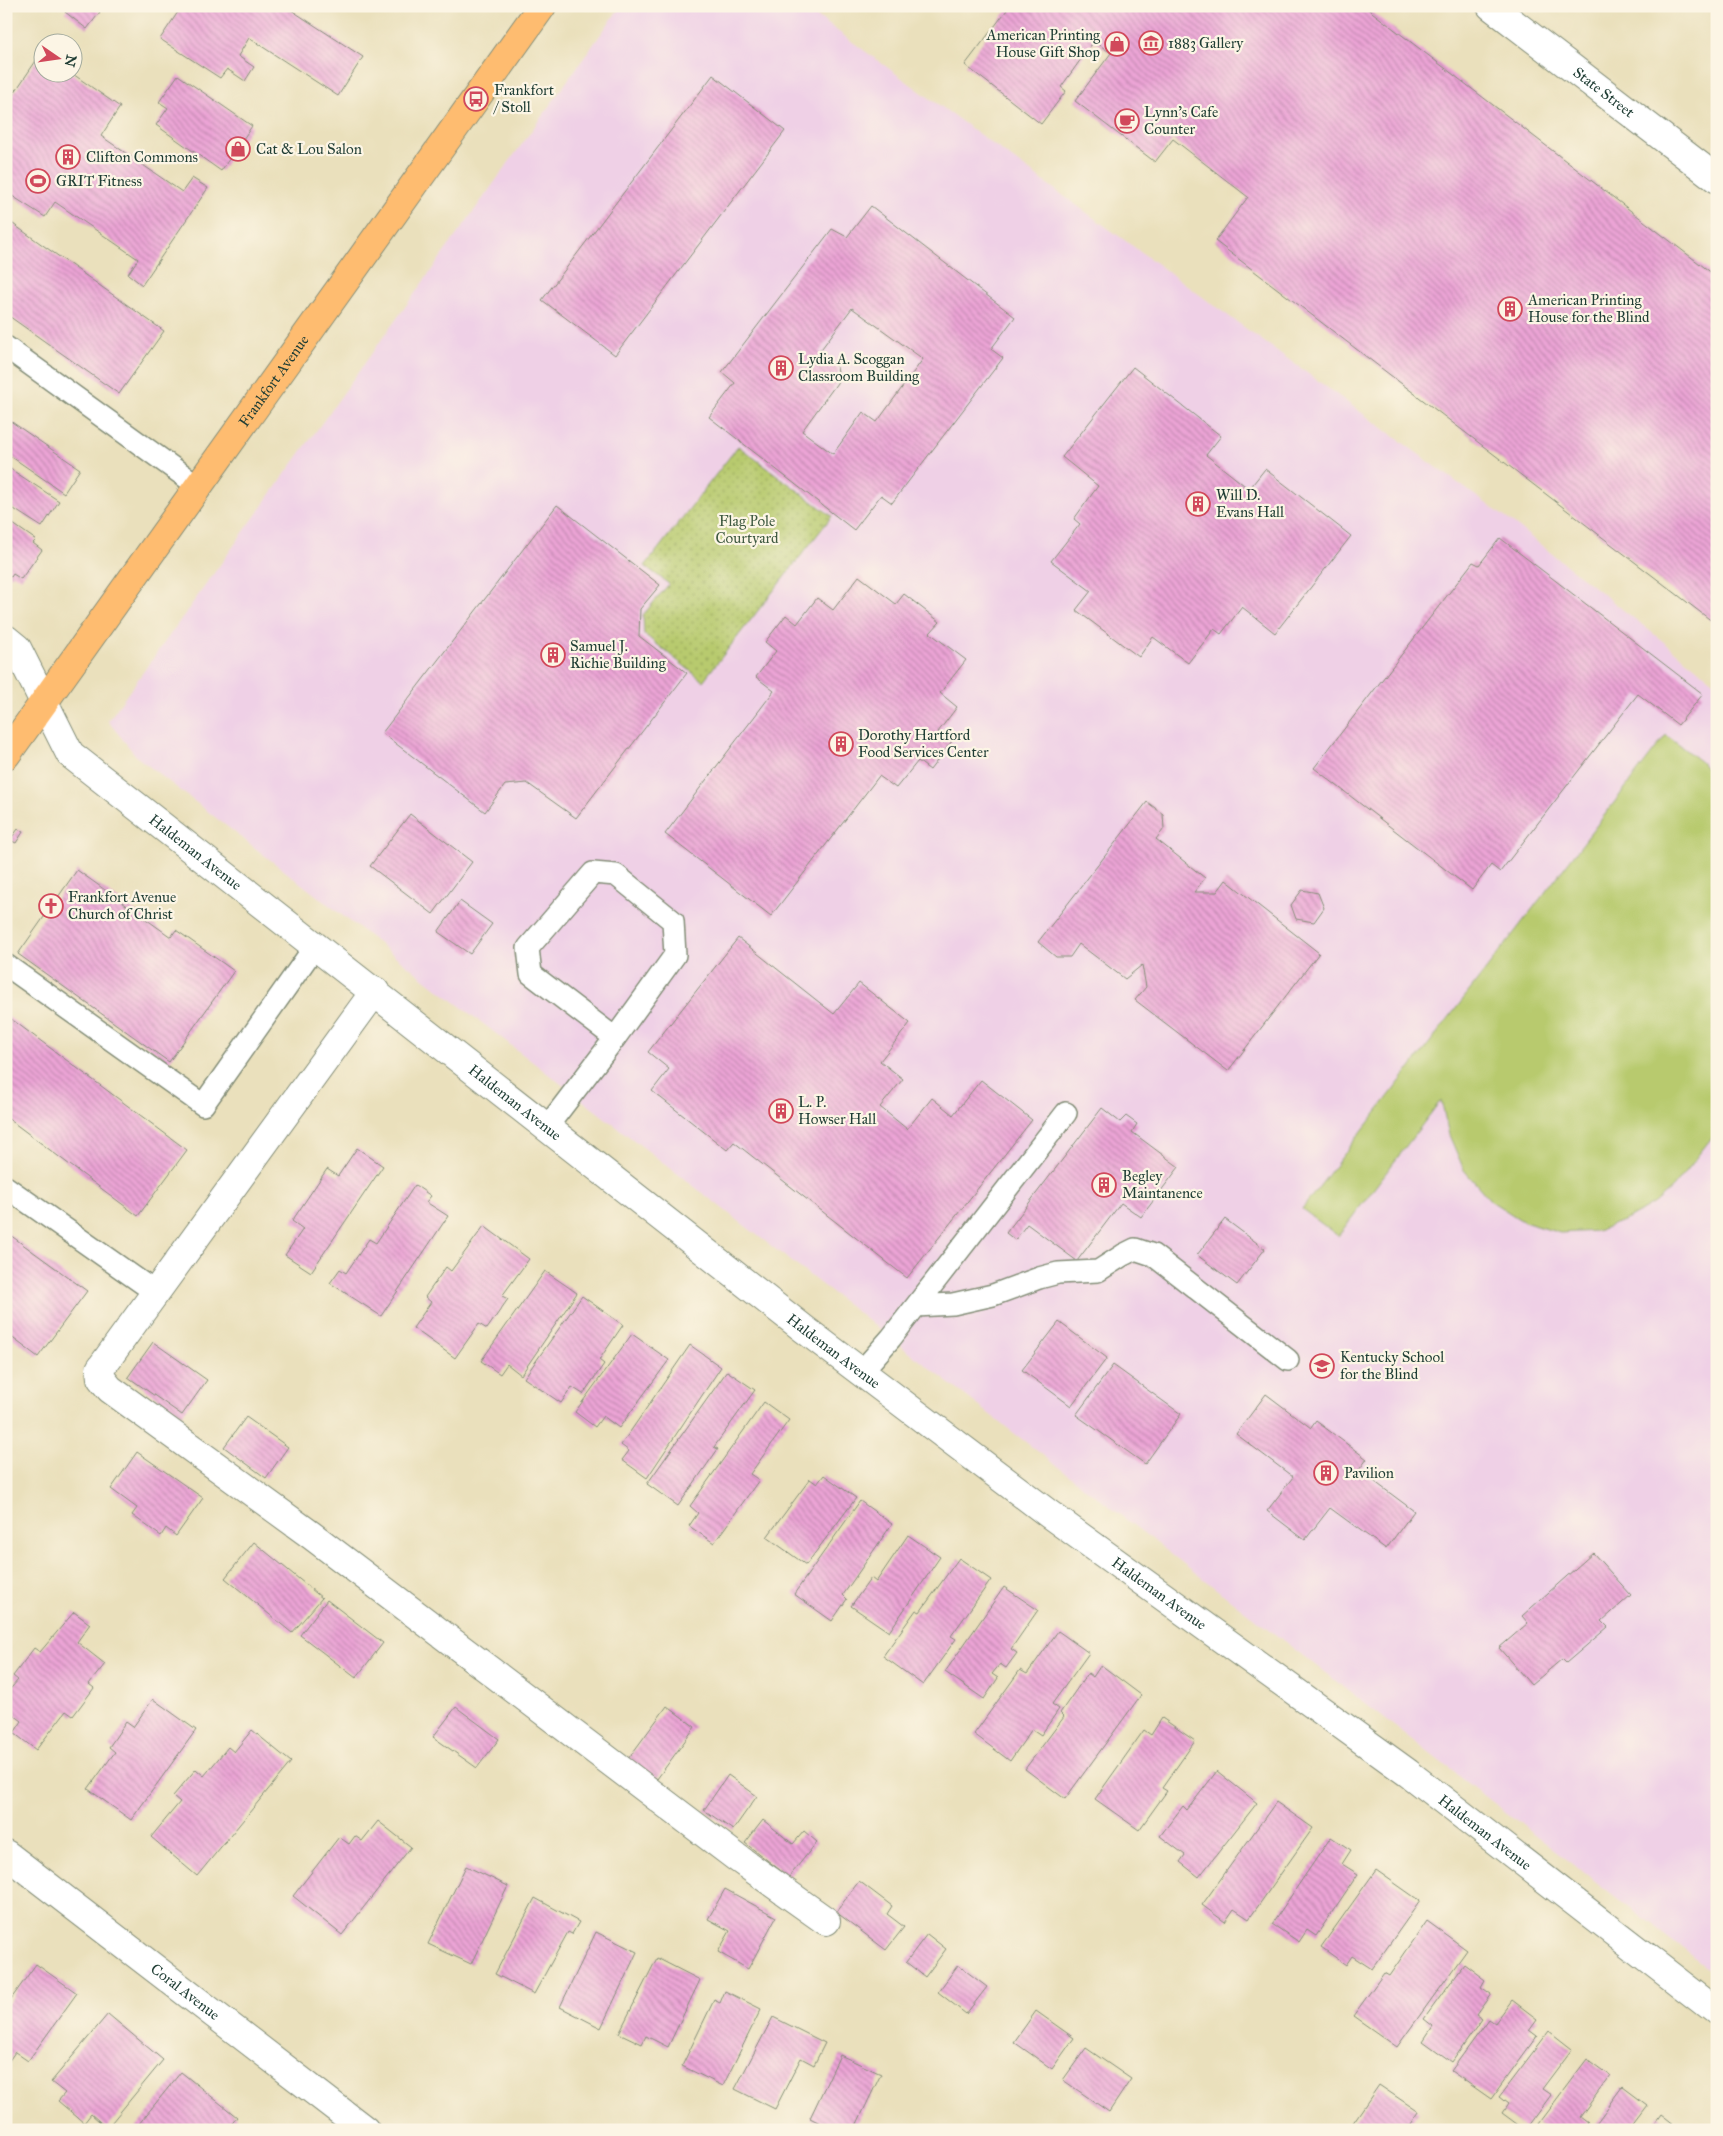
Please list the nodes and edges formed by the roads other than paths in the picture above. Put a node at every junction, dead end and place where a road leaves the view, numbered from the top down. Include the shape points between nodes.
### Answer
1 (542, 6) edge
2 (1491, 6) edge
3 (1717, 179) edge
4 (6, 346) edge
5 (198, 486) junction
6 (6, 639) edge
7 (44, 701) junction
8 (6, 755) edge
9 (316, 946) junction
10 (6, 965) edge
11 (375, 991) junction
12 (616, 1038) junction
13 (1066, 1113) dead end
14 (547, 1127) junction
15 (6, 1187) edge
16 (156, 1292) junction
17 (916, 1306) junction
18 (1288, 1360) dead end
19 (862, 1372) junction
20 (6, 1854) edge
21 (826, 1921) dead end
22 (1717, 2012) edge
23 (365, 2130) edge

1 - 5 main road, Frankfort Avenue
2 - 3 street, State Street
4 - 5 lane
5 - 7 main road, Frankfort Avenue
6 - 7 street, Haldeman Avenue via 17,648
7 - 8 main road, Frankfort Avenue
7 - 9 street, Haldeman Avenue via 70,754
9 - 10 lane via 203,1106
9 - 11 street, Haldeman Avenue
11 - 14 street, Haldeman Avenue
11 - 16 street
12 - 12 lane via 675,955 673,921 616,876 593,874 528,948 531,974
12 - 14 lane
13 - 17 lane
14 - 19 street, Haldeman Avenue
15 - 16 lane
16 - 21 street via 100,1369 101,1378 110,1389 311,1535 736,1857
17 - 18 lane via 952,1304 993,1296 1039,1278 1098,1271 1135,1249 1153,1255
17 - 19 lane
19 - 22 street, Haldeman Avenue via 1049,1514 1408,1773
20 - 23 street, Coral Avenue

